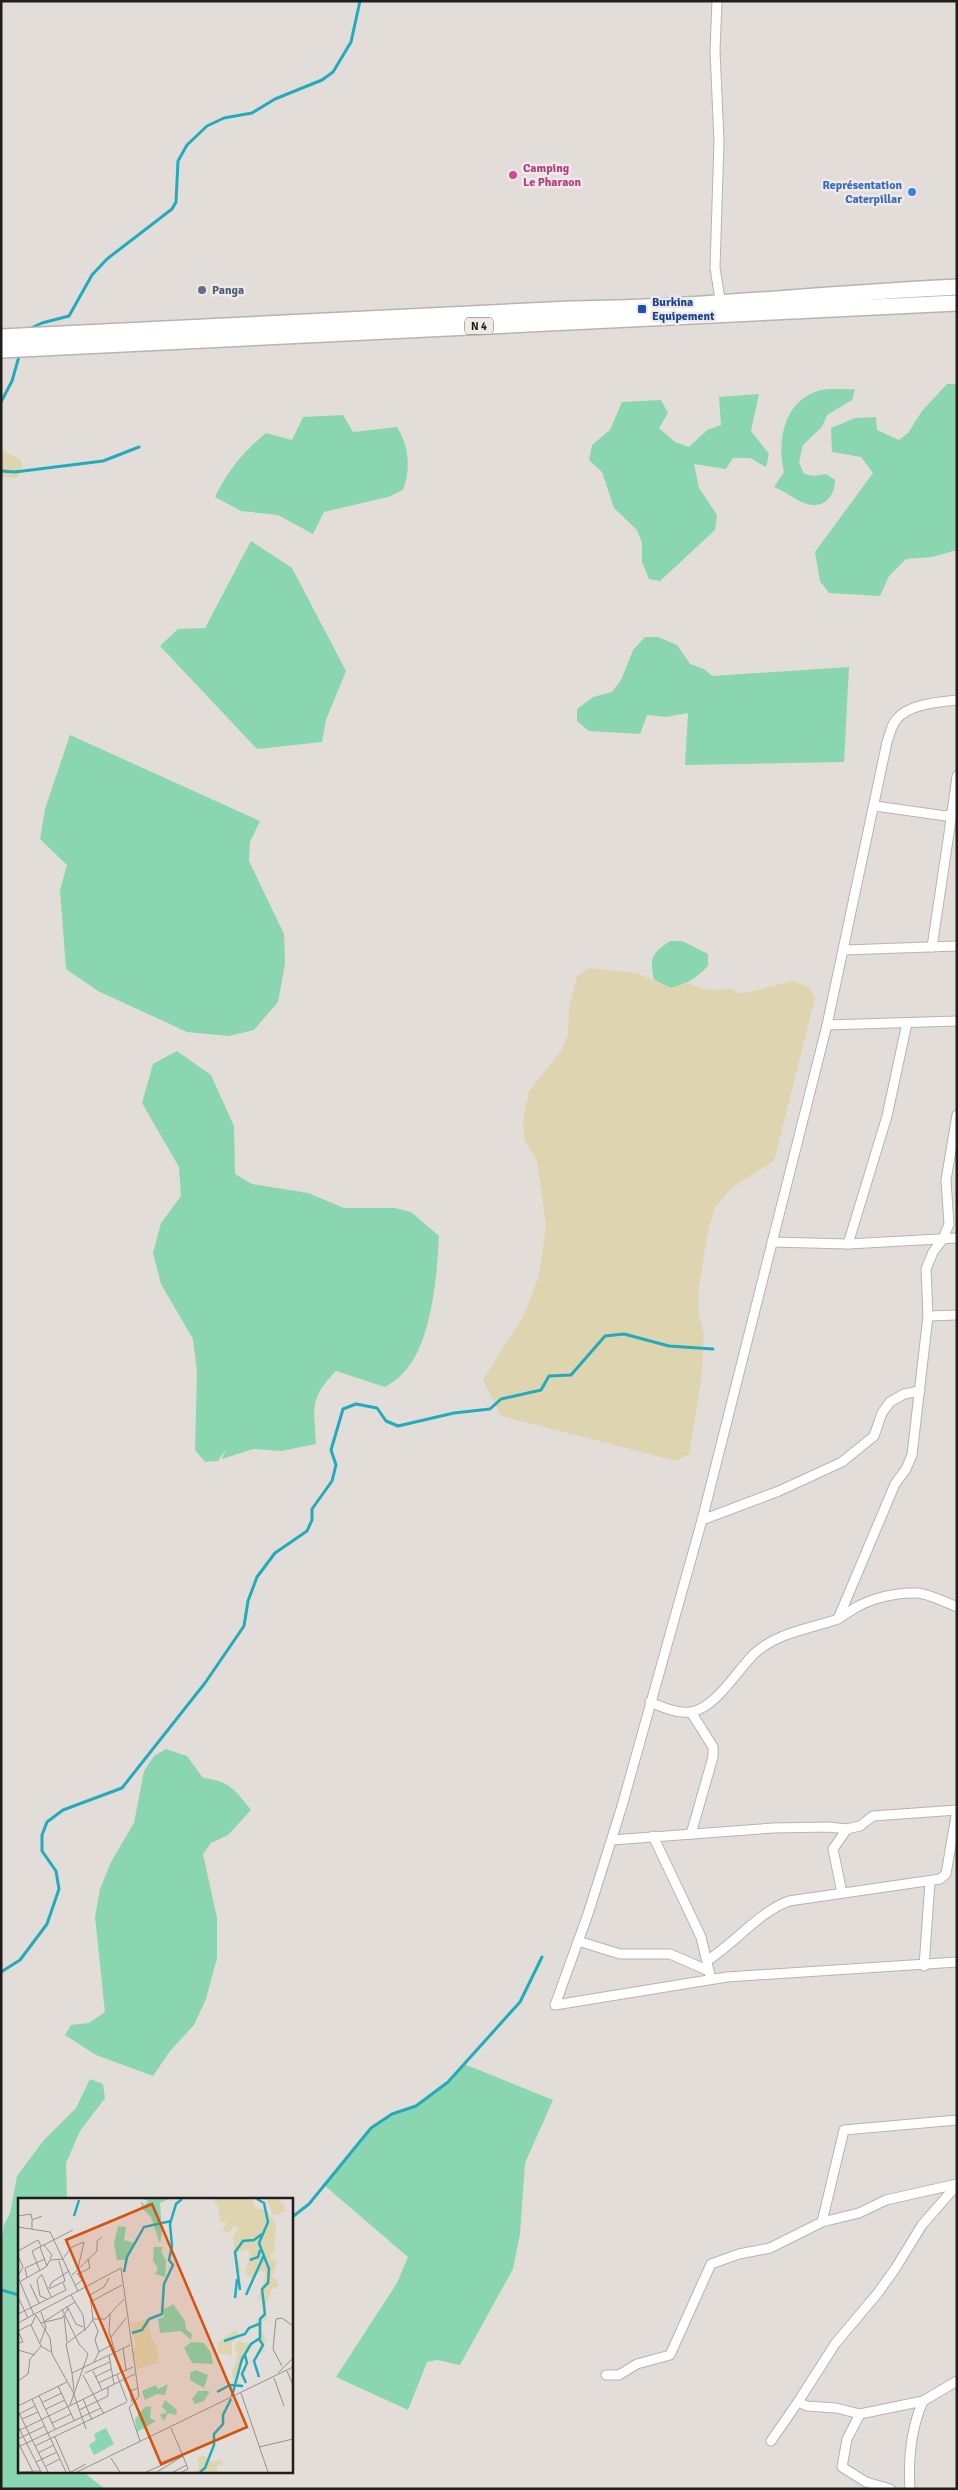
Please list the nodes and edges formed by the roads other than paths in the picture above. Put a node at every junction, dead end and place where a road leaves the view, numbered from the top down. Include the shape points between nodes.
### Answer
1 (717, 1) edge
2 (957, 287) edge
3 (957, 303) edge
4 (722, 308) junction
5 (1, 337) edge
6 (1, 350) edge
7 (957, 700) edge
8 (957, 776) edge
9 (875, 806) junction
10 (952, 813) junction
11 (957, 946) edge
12 (932, 947) junction
13 (844, 950) junction
14 (957, 1021) edge
15 (907, 1023) junction
16 (826, 1025) junction
17 (957, 1115) edge
18 (957, 1238) edge
19 (943, 1239) junction
20 (772, 1242) junction
21 (848, 1244) junction
22 (957, 1315) edge
23 (928, 1316) junction
24 (920, 1392) junction
25 (702, 1520) junction
26 (957, 1607) edge
27 (838, 1619) junction
28 (650, 1702) junction
29 (692, 1712) junction
30 (957, 1810) edge
31 (847, 1829) junction
32 (691, 1834) junction
33 (653, 1836) junction
34 (612, 1840) junction
35 (930, 1882) junction
36 (842, 1893) junction
37 (578, 1941) junction
38 (708, 1960) junction
39 (957, 1962) edge
40 (924, 1966) junction
41 (710, 1975) junction
42 (957, 2120) edge
43 (957, 2185) edge
44 (822, 2222) junction
45 (606, 2375) dead end
46 (957, 2381) edge
47 (923, 2401) junction
48 (798, 2402) junction
49 (860, 2414) junction
50 (770, 2441) dead end
51 (890, 2489) edge
52 (910, 2489) edge

1 - 4 street via 715,51 720,141 715,268
2 - 4 highway, N 4
3 - 4 highway, N 4
4 - 5 highway, N 4 via 570,309
4 - 6 highway, N 4
7 - 9 street via 909,710 896,720 887,742
8 - 10 street
9 - 10 street via 946,816
9 - 13 street
10 - 12 street
11 - 12 street
12 - 13 street
13 - 16 street
14 - 15 street
15 - 16 street
15 - 21 street via 887,1116
16 - 20 street
17 - 19 street via 946,1180 950,1224
18 - 19 street
19 - 21 street
19 - 23 street via 926,1269
20 - 21 street
20 - 25 street
22 - 23 street
23 - 24 street
24 - 25 street via 904,1394 890,1402 882,1413 874,1436 842,1462 779,1491
24 - 27 street via 910,1462 895,1484
25 - 28 street
26 - 27 street via 920,1593 904,1594 870,1601
27 - 29 street via 800,1629 755,1653 712,1700
28 - 29 street via 674,1711
28 - 34 street
29 - 32 street via 713,1747 713,1757
30 - 31 street via 873,1816 860,1826
30 - 35 street via 946,1874
31 - 32 street via 773,1828
31 - 36 street via 833,1849
32 - 33 street
33 - 34 street
33 - 38 street via 701,1937
34 - 37 street
35 - 36 street
35 - 40 street
36 - 38 street via 782,1904
37 - 41 street via 620,1954 670,1954
37 - 41 street via 555,2005
38 - 41 street
39 - 40 street
40 - 41 street
42 - 44 street via 844,2130
43 - 44 street via 886,2200 858,2213
43 - 48 street via 922,2225 886,2281 845,2331
44 - 45 street via 770,2248 711,2264 670,2354 637,2364 619,2375
46 - 47 street
47 - 49 street
47 - 52 street via 913,2433
48 - 49 street
48 - 50 street
49 - 51 street via 848,2439 842,2467 866,2482

